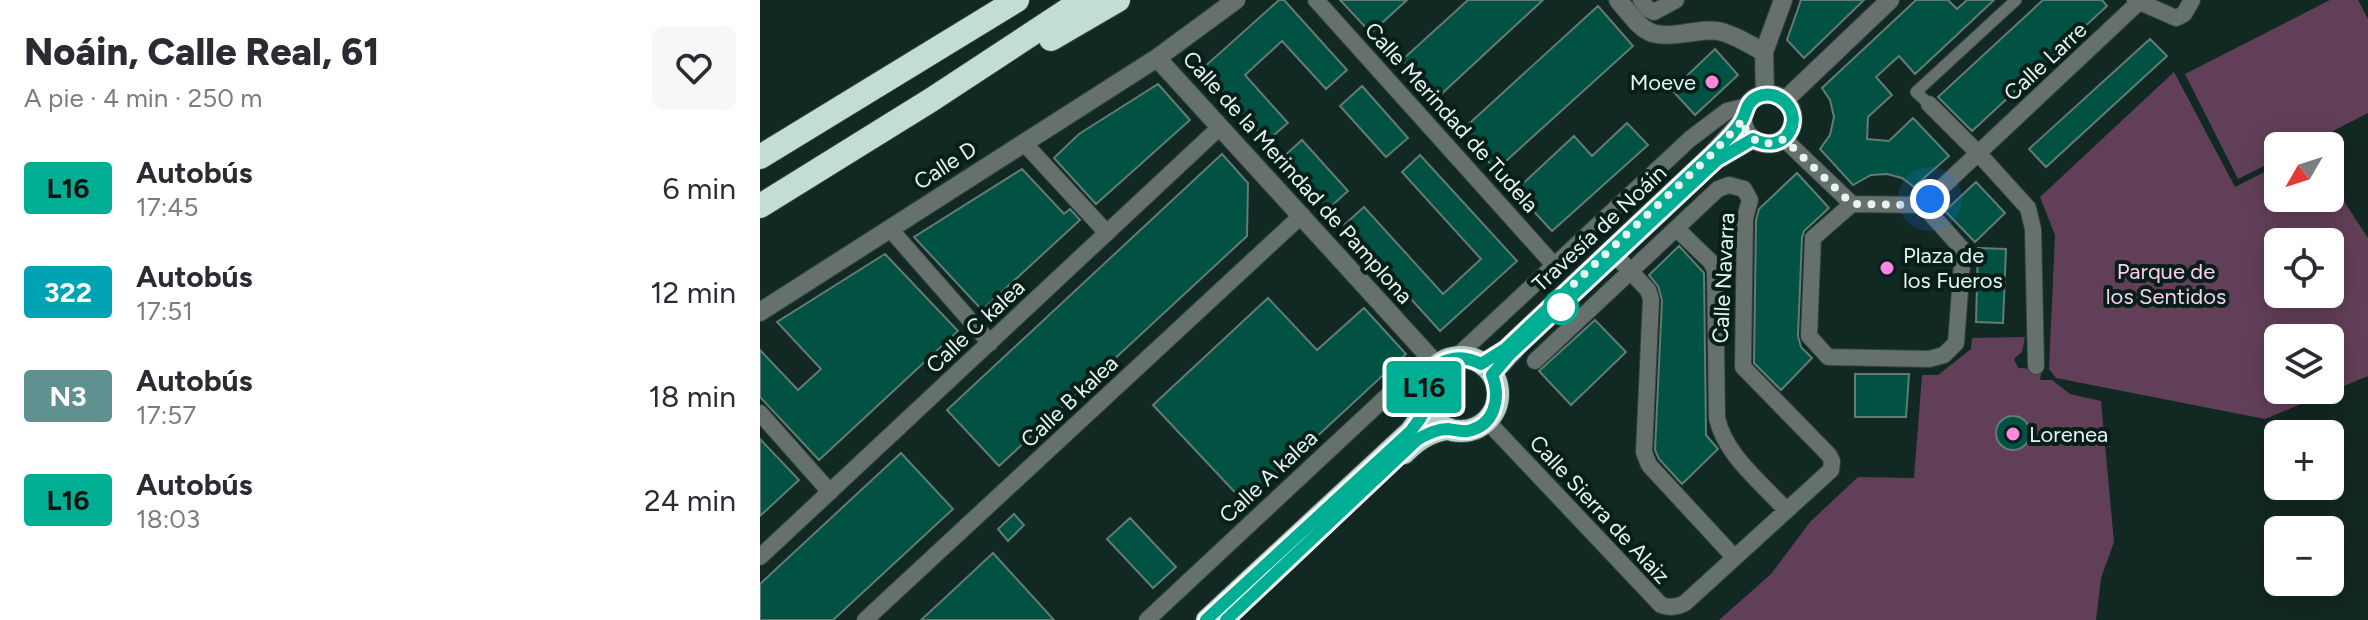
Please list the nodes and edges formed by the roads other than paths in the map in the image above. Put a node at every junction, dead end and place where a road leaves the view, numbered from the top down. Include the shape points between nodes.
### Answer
1 (1017, 0) edge
2 (1083, 0) edge
3 (1118, 0) edge
4 (1236, 0) edge
5 (1316, 0) edge
6 (1618, 0) edge
7 (1641, 0) edge
8 (1676, 0) edge
9 (1783, 0) edge
10 (1890, 0) edge
11 (2016, 0) edge
12 (2192, 0) edge
13 (2137, 2) edge
14 (1764, 52) junction
15 (1157, 58) junction
16 (1765, 95) junction
17 (931, 100) junction
18 (1784, 101) junction
19 (1929, 104) joint
20 (1745, 113) junction
21 (1220, 127) junction
22 (1753, 139) junction
23 (1784, 139) junction
24 (1024, 143) junction
25 (1979, 154) junction
26 (760, 157) edge
27 (1852, 204) junction
28 (1923, 205) junction
29 (760, 206) edge
30 (1302, 215) junction
31 (890, 229) junction
32 (1677, 229) junction
33 (1107, 233) junction
34 (1615, 255) junction
35 (1554, 265) junction
36 (1631, 272) junction
37 (760, 312) edge
38 (990, 343) junction
39 (1535, 361) dead end
40 (2036, 366) dead end
41 (1487, 369) junction
42 (1436, 377) junction
43 (760, 413) edge
44 (1487, 421) junction
45 (1448, 429) junction
46 (1831, 470) joint
47 (830, 492) junction
48 (1786, 510) junction
49 (760, 557) edge
50 (1734, 557) junction
51 (865, 620) edge
52 (1147, 620) edge
53 (1207, 620) edge
54 (1226, 620) edge

1 - 26 highway
2 - 17 highway
3 - 17 highway via 994,73
4 - 15 street, Calle de la Merindad de Pamplona
5 - 35 street, Calle Merindad de Tudela
6 - 14 street via 1653,35 1720,31
7 - 8 street via 1654,12
9 - 14 street
10 - 18 street
11 - 19 street via 1916,92
12 - 13 street via 2176,18
13 - 25 street, Calle Larre
14 - 16 street
15 - 21 street, Calle de la Merindad de Pamplona
15 - 24 street, Calle D
16 - 18 street
16 - 20 street
17 - 29 highway
18 - 23 street via 1793,120
19 - 25 street
20 - 22 street via 1744,127
20 - 35 street via 1727,111 1690,139
20 - 41 street, Travesía de Noáin via 1712,154
21 - 30 street, Calle de la Merindad de Pamplona
21 - 33 street, Calle C kalea
22 - 23 street via 1768,144
22 - 34 street, Travesía de Noáin via 1717,160
23 - 27 street
24 - 31 street, Calle D
24 - 33 street
25 - 28 street, Calle Larre
25 - 40 street via 2028,208
27 - 28 street
27 - 28 street via 1813,238 1809,336 1828,357 1929,359 1944,355 1956,343 1963,250
30 - 42 street, Calle de la Merindad de Pamplona
30 - 51 street, Calle B kalea
31 - 37 street, Calle D
31 - 38 street
32 - 36 street, Calle Navarra
32 - 46 street, Calle Navarra via 1718,189 1729,185 1748,194 1743,367 1829,455
32 - 48 street via 1715,270 1720,434
33 - 38 street, Calle C kalea
34 - 36 street
34 - 41 street, Travesía de Noáin via 1509,355
35 - 42 street
36 - 39 street, Calle Navarra
36 - 50 street via 1651,299 1644,452 1649,465
38 - 47 street, Calle C kalea
41 - 42 highway via 1473,359
41 - 44 highway via 1497,399
42 - 45 highway via 1429,414
42 - 52 street, Calle A kalea via 1402,382
42 - 53 highway via 1411,431
43 - 47 street
44 - 45 highway via 1468,431
44 - 50 street, Calle Sierra de Alaiz via 1661,605 1685,603
45 - 54 highway via 1418,439
46 - 48 street, Calle Sierra de Alaiz
47 - 49 street, Calle C kalea
48 - 50 street, Calle Sierra de Alaiz

